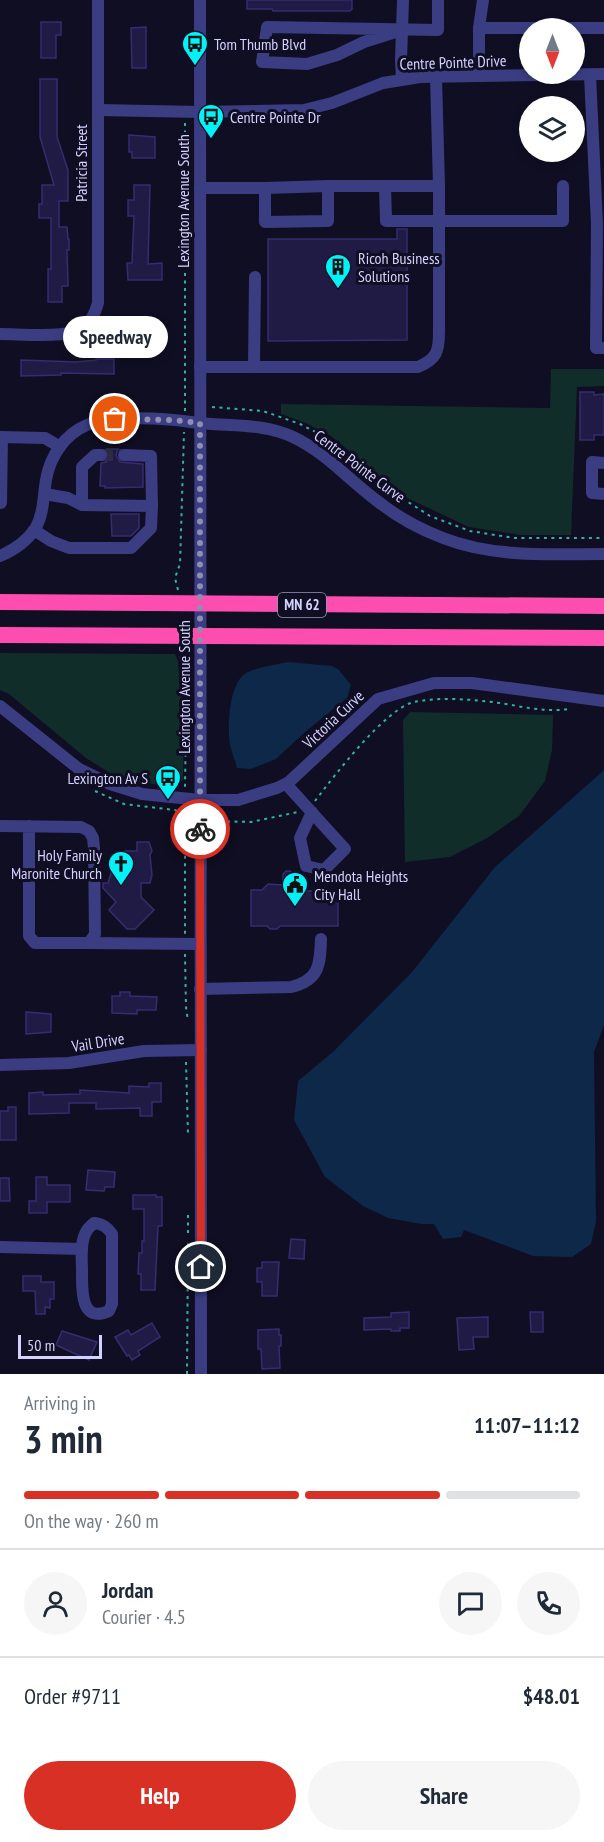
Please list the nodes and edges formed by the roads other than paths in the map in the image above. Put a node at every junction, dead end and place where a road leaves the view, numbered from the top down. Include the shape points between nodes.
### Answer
1 (98, 0) edge
2 (200, 0) edge
3 (403, 0) edge
4 (438, 0) edge
5 (483, 0) edge
6 (479, 28) junction
7 (604, 28) edge
8 (402, 30) junction
9 (604, 74) edge
10 (590, 75) junction
11 (436, 76) junction
12 (479, 76) junction
13 (402, 79) junction
14 (98, 110) junction
15 (200, 112) junction
16 (598, 122) edge
17 (328, 186) junction
18 (385, 186) junction
19 (439, 186) junction
20 (563, 186) dead end
21 (200, 188) junction
22 (265, 188) junction
23 (439, 221) junction
24 (255, 278) dead end
25 (0, 334) edge
26 (604, 348) edge
27 (200, 367) junction
28 (254, 367) junction
29 (200, 423) junction
30 (1, 437) edge
31 (60, 447) junction
32 (101, 455) tunnel mouth
33 (124, 455) tunnel mouth
34 (604, 463) edge
35 (45, 494) junction
36 (604, 494) edge
37 (1, 502) edge
38 (82, 505) junction
39 (152, 506) junction
40 (34, 530) junction
41 (604, 554) edge
42 (0, 556) edge
43 (0, 602) edge
44 (200, 604) junction
45 (604, 606) edge
46 (0, 635) edge
47 (200, 636) junction
48 (604, 638) edge
49 (604, 701) edge
50 (0, 706) edge
51 (286, 784) junction
52 (200, 800) junction
53 (310, 810) junction
54 (0, 826) edge
55 (28, 826) junction
56 (321, 939) dead end
57 (89, 943) junction
58 (200, 944) junction
59 (200, 989) junction
60 (201, 1050) junction
61 (0, 1065) edge
62 (0, 1247) edge
63 (82, 1249) junction
64 (201, 1374) edge

1 - 14 street, Patricia Street
2 - 15 street, Lexington Avenue South
3 - 8 street
4 - 8 street via 438,30
5 - 6 street
6 - 7 street
6 - 12 street
8 - 8 street via 307,64 262,62 267,27
8 - 13 street
9 - 10 street, Centre Pointe Drive
10 - 12 street, Centre Pointe Drive
10 - 16 street
11 - 12 street, Centre Pointe Drive
11 - 13 street, Centre Pointe Drive
11 - 19 street
13 - 15 street, Centre Pointe Drive via 304,110
14 - 15 street, Centre Pointe Drive
14 - 25 street, Patricia Street via 98,303 94,314 79,330 65,334
15 - 21 street, Lexington Avenue South
16 - 26 street via 596,348
17 - 18 street
17 - 22 street
17 - 22 street via 327,221 265,222
18 - 19 street
18 - 23 street via 386,221
19 - 23 street
20 - 23 street via 563,221
21 - 22 street
21 - 27 street, Lexington Avenue South
23 - 28 street via 439,346 427,363 418,367
24 - 28 street
27 - 28 street
27 - 29 street, Lexington Avenue South
29 - 31 street, Centre Pointe Curve via 101,421 78,429
29 - 41 street, Centre Pointe Curve via 252,425 292,436 322,454 406,521 443,538 485,550
29 - 44 street, Lexington Avenue South
30 - 31 street via 45,438
30 - 37 street
31 - 35 street via 51,462
32 - 38 street via 95,455 82,467
33 - 39 street via 151,456
34 - 36 street via 592,462 592,493
35 - 38 street
35 - 40 street
38 - 39 street
39 - 40 street via 151,528 131,549 69,548
40 - 42 street via 14,550
43 - 44 highway, MN 62
44 - 45 highway, MN 62
44 - 47 street, Lexington Avenue South
46 - 47 highway, MN 62
47 - 48 highway, MN 62
47 - 52 street, Lexington Avenue South
49 - 51 street, Victoria Curve via 472,683 434,683 378,699
50 - 52 street, Victoria Curve via 80,769 110,784 142,794
51 - 52 street, Victoria Curve via 238,800
51 - 53 street
52 - 58 street, Lexington Avenue South
53 - 53 street via 345,849 324,870 306,866 300,838
54 - 55 street
55 - 57 street via 29,936 35,943
55 - 57 street via 81,827 93,838 95,934
56 - 59 street via 320,964 301,984
57 - 58 street
58 - 59 street, Lexington Avenue South
59 - 60 street, Lexington Avenue South
60 - 61 street, Vail Drive via 144,1051 69,1063
60 - 64 street, Lexington Avenue South
62 - 63 street
63 - 63 street via 82,1299 95,1313 104,1313 112,1304 112,1234 107,1227 94,1223 84,1236

